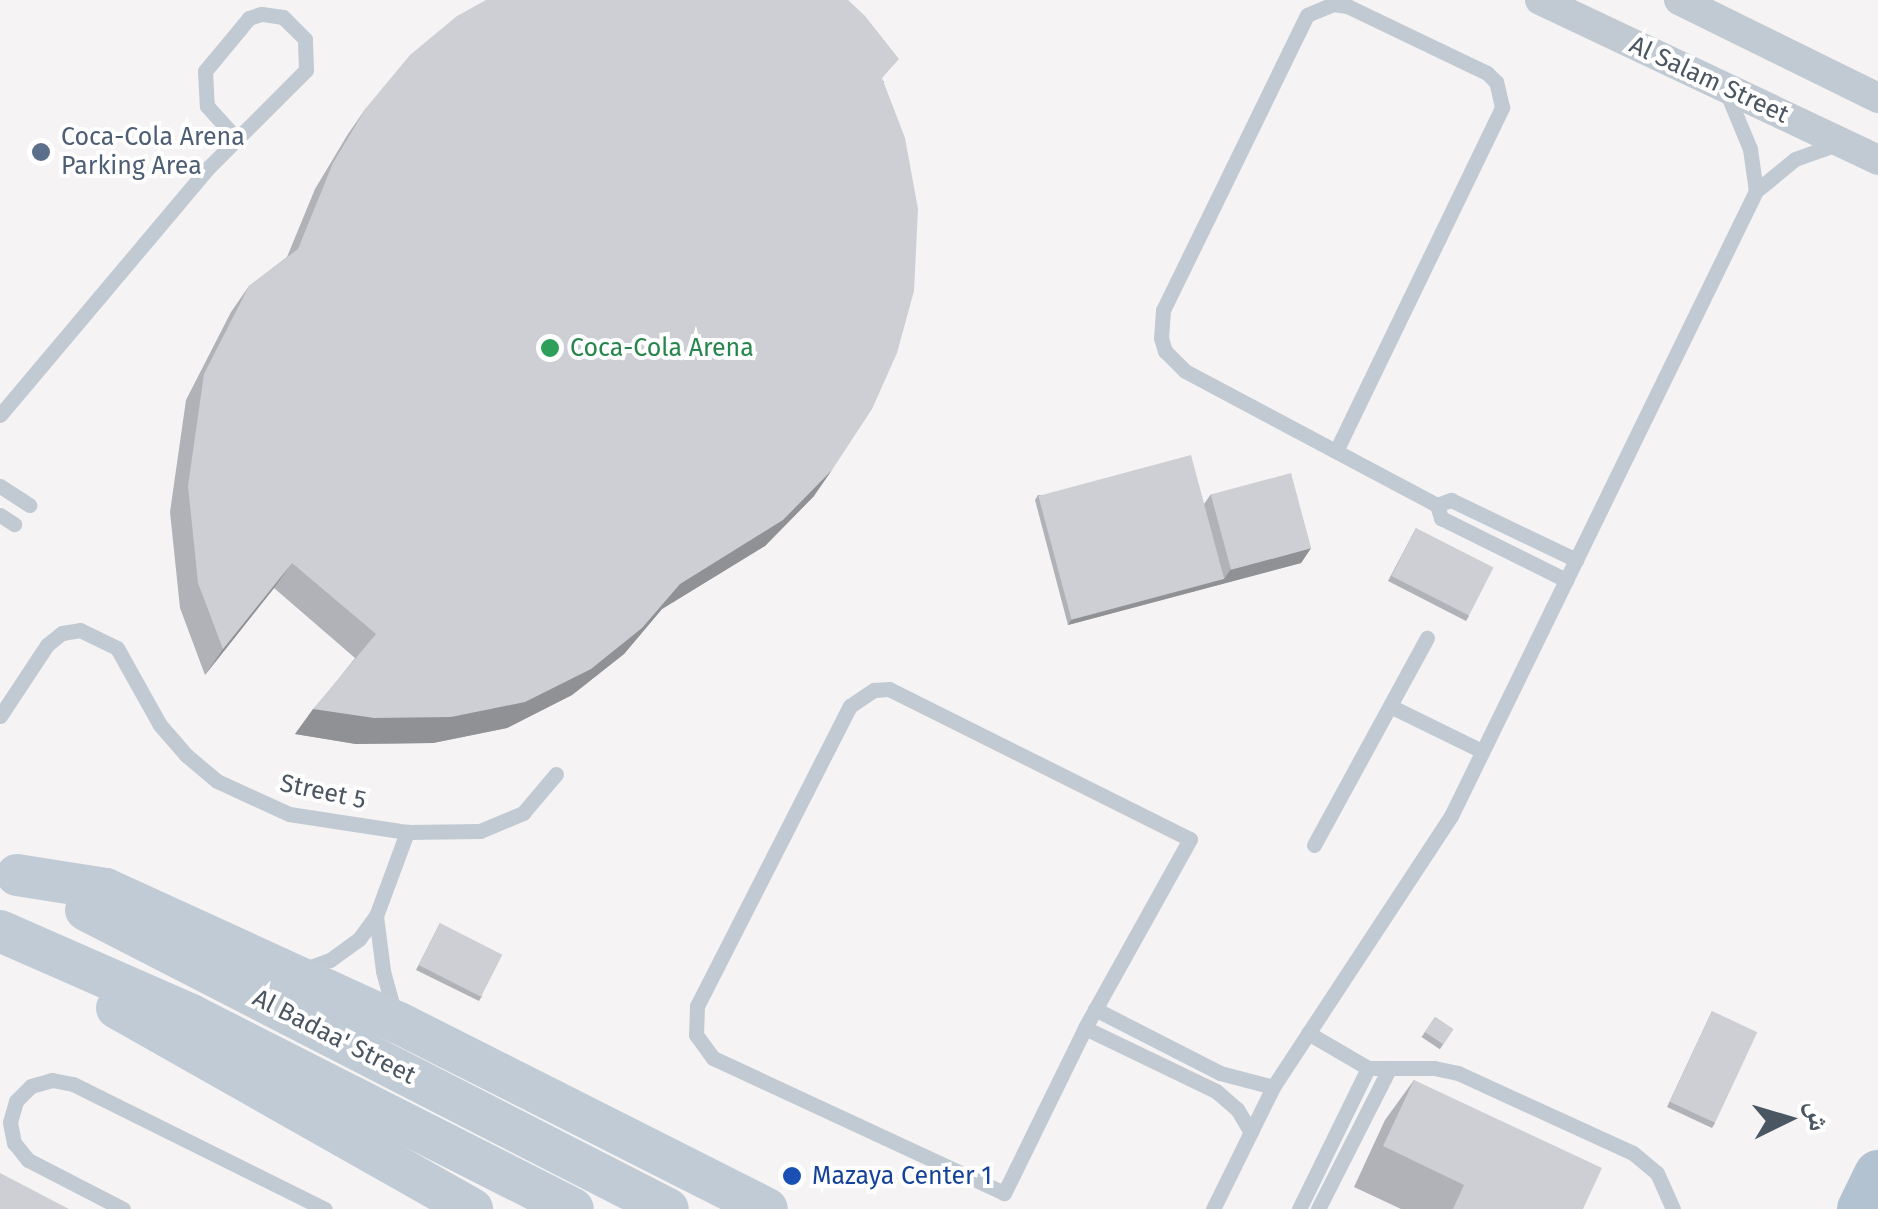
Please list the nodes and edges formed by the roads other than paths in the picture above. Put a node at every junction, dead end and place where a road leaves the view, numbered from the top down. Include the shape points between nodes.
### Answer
1 (1540, 0) edge
2 (1678, 0) edge
3 (1724, 88) junction
4 (1878, 98) edge
5 (236, 138) junction
6 (1843, 142) junction
7 (1878, 160) edge
8 (1756, 191) junction
9 (0, 415) edge
10 (1337, 450) junction
11 (0, 486) edge
12 (1437, 504) junction
13 (29, 505) dead end
14 (1576, 560) junction
15 (1566, 580) junction
16 (1427, 638) dead end
17 (1390, 706) junction
18 (0, 716) edge
19 (1482, 751) junction
20 (556, 774) dead end
21 (407, 832) junction
22 (1314, 845) dead end
23 (9, 870) edge
24 (376, 916) junction
25 (1, 934) edge
26 (45, 953) junction
27 (288, 972) junction
28 (1095, 1009) junction
29 (398, 1023) junction
30 (1085, 1028) junction
31 (1308, 1034) junction
32 (1368, 1068) junction
33 (1388, 1071) junction
34 (1273, 1087) junction
35 (1251, 1132) junction
36 (1878, 1174) edge
37 (452, 1204) edge
38 (123, 1209) edge
39 (325, 1209) edge
40 (573, 1209) edge
41 (668, 1209) edge
42 (767, 1209) edge
43 (1213, 1209) edge
44 (1299, 1209) edge
45 (1318, 1209) edge
46 (1673, 1209) edge
47 (1861, 1209) edge

1 - 3 street, Al Salam Street
2 - 4 street
3 - 6 street, Al Salam Street
3 - 8 lane via 1744,128
5 - 5 lane via 306,70 305,39 283,16 249,18 205,71 207,106
5 - 9 lane
6 - 7 street, Al Salam Street
6 - 8 lane via 1796,159
8 - 14 lane
10 - 10 lane via 1502,108 1487,73 1333,4 1307,15 1163,310 1161,338 1185,371
10 - 12 lane
11 - 13 lane
12 - 14 lane via 1451,500
12 - 15 lane via 1441,518
14 - 15 lane
15 - 19 lane
16 - 17 lane
17 - 19 lane
17 - 22 lane
18 - 21 lane, Street 5 via 47,645 62,633 98,635 134,671 160,724 217,781 289,814
19 - 31 lane via 1426,860
20 - 21 lane, Street 5 via 524,813 498,826 462,834
21 - 24 lane
23 - 27 main road via 106,889
23 - 41 main road, Al Badaa' Street
24 - 27 lane via 348,949 310,969
24 - 29 lane via 382,971
25 - 26 main road, Al Badaa' Street
26 - 37 main road via 112,1005
26 - 40 main road, Al Badaa' Street via 161,1000
27 - 29 main road
28 - 30 lane
28 - 30 lane via 1190,839 889,690 874,690 850,706 694,1020 713,1058 1004,1193
28 - 34 lane via 1220,1073
29 - 42 main road
30 - 35 lane via 1216,1091
31 - 32 lane
31 - 34 lane
32 - 33 lane
32 - 44 lane
33 - 45 lane
33 - 46 lane via 1458,1073 1633,1153 1657,1173
34 - 35 lane
35 - 43 lane
36 - 47 main road
38 - 39 lane via 28,1160 14,1143 16,1101 31,1086 73,1084

